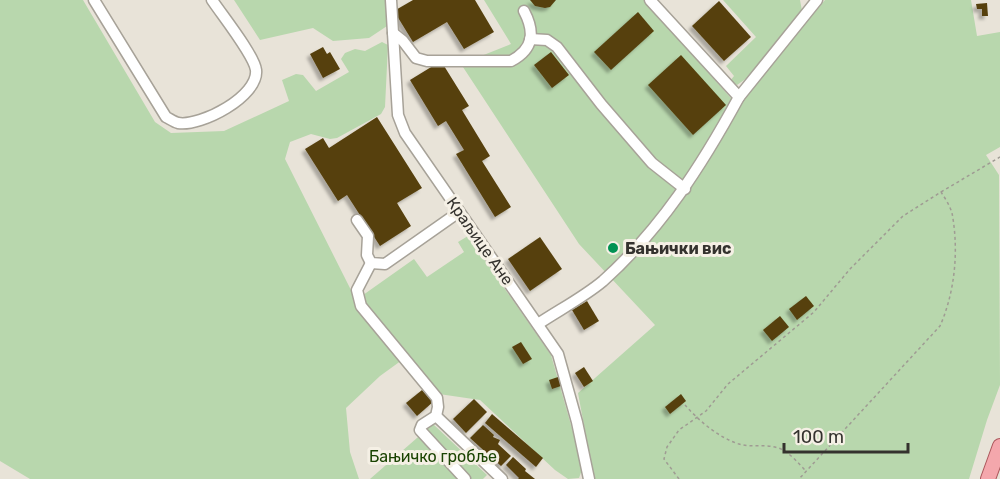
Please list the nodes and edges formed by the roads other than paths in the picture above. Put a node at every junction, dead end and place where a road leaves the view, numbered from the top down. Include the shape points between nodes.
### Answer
1 (94, 0) edge
2 (212, 0) edge
3 (391, 0) edge
4 (656, 2) edge
5 (813, 2) edge
6 (525, 11) dead end
7 (393, 33) junction
8 (530, 39) junction
9 (739, 97) junction
10 (685, 189) junction
11 (459, 212) junction
12 (357, 220) dead end
13 (371, 263) junction
14 (538, 324) junction
15 (436, 416) junction
16 (1000, 446) edge
17 (465, 479) edge
18 (502, 479) edge
19 (589, 479) edge
20 (988, 479) edge

1 - 2 street via 166,117 178,123 218,113 253,85 256,71 251,58
3 - 7 street, Краљице Ане
4 - 9 street
5 - 9 street
6 - 8 street via 531,24
7 - 8 street via 416,58 427,61 511,61 522,56
7 - 11 street, Краљице Ане via 398,115 405,133
8 - 10 street via 547,40 557,47 652,163
9 - 10 street
10 - 14 street via 649,234 602,282
11 - 13 street via 385,264
11 - 14 street, Краљице Ане
12 - 13 street via 368,236 367,255
13 - 15 street via 357,290 362,306 437,398
14 - 19 street, Краљице Ане via 558,354
15 - 17 street via 420,430
15 - 18 street
16 - 20 main road

